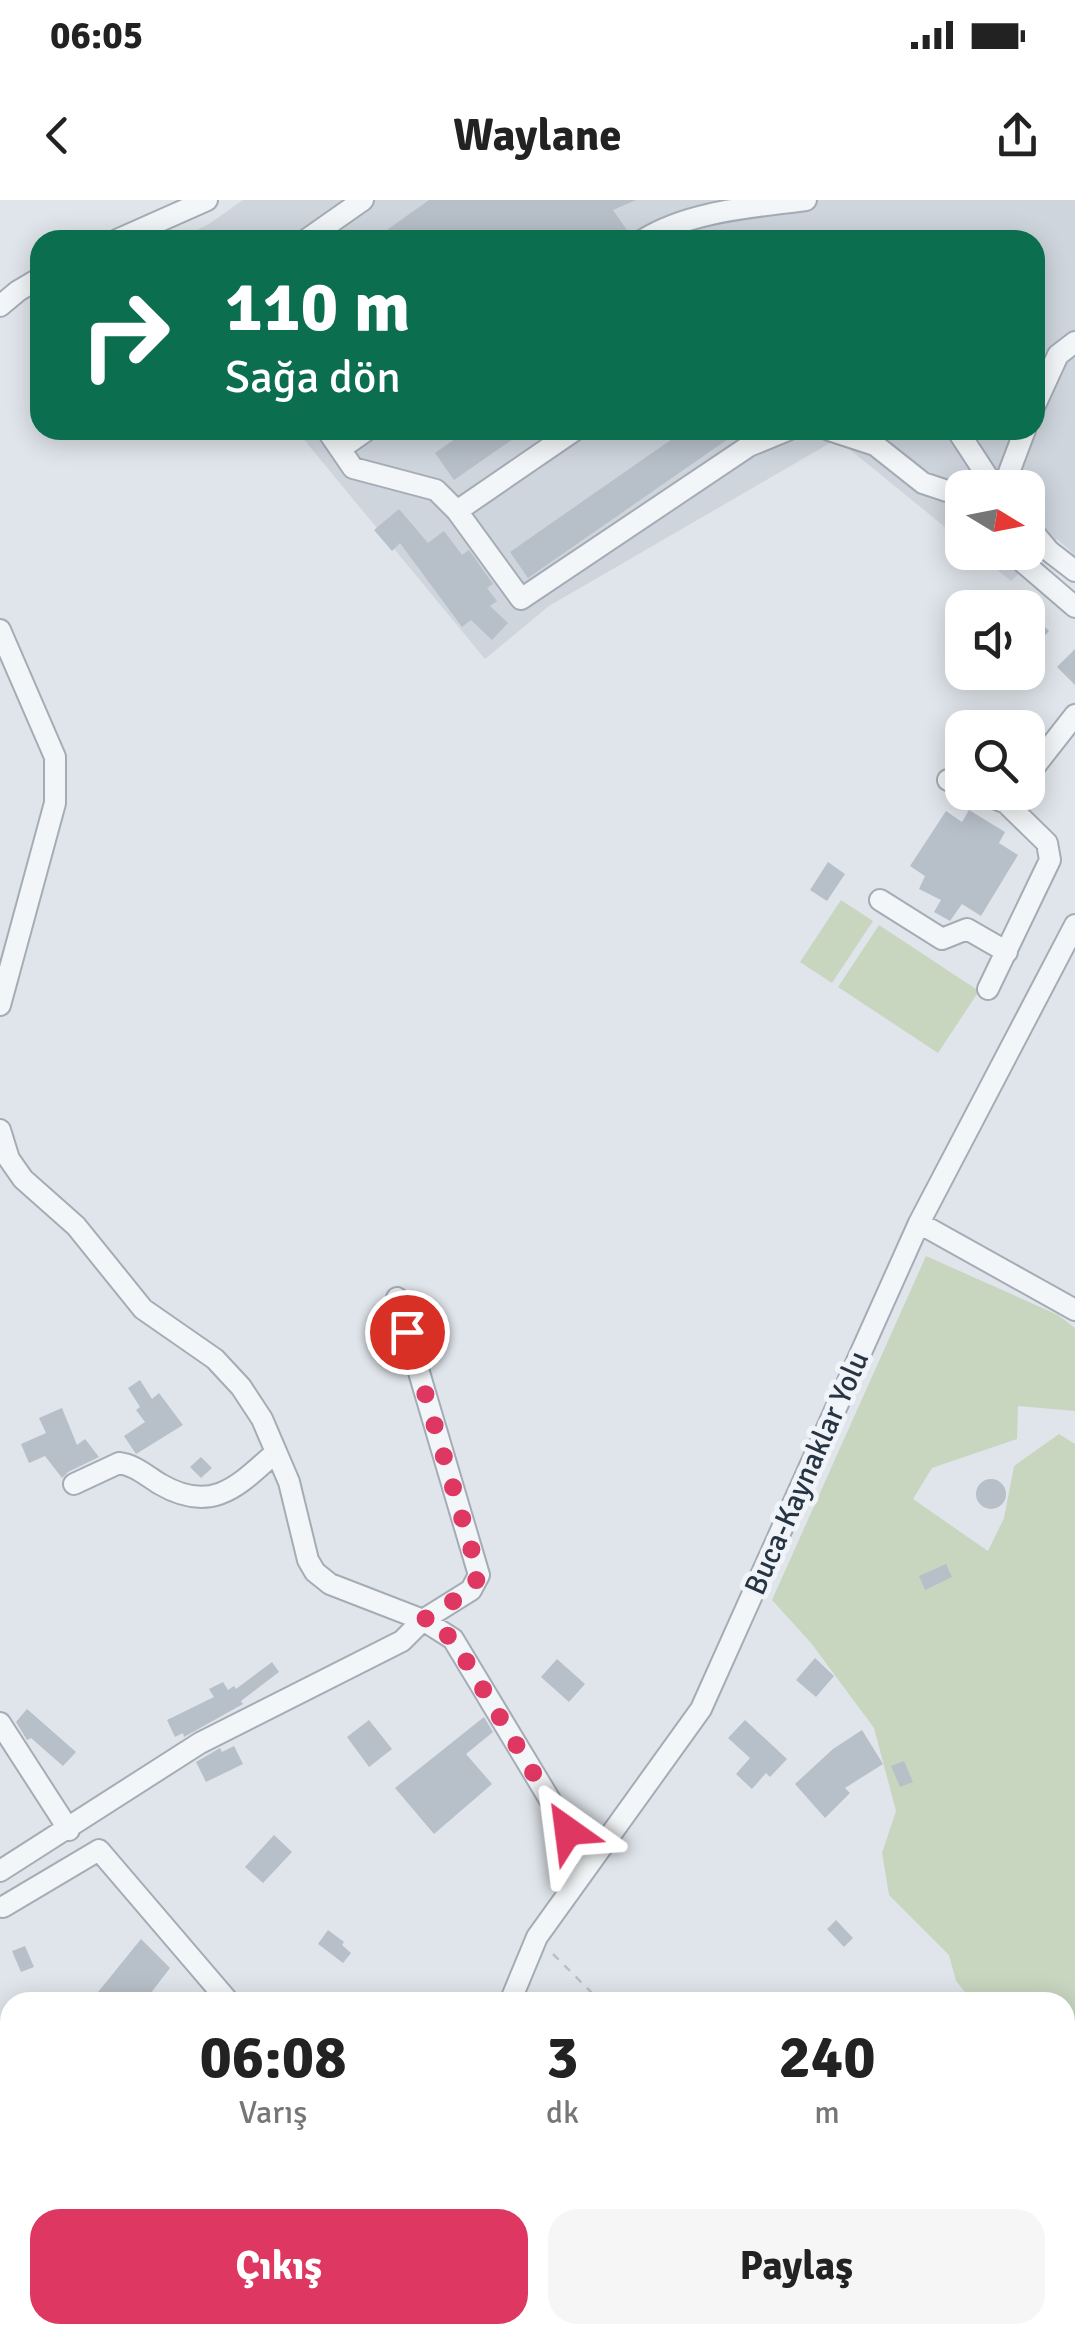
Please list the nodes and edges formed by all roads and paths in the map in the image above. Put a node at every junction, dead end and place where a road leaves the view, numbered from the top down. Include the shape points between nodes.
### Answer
1 (207, 200) edge
2 (364, 200) edge
3 (806, 200) edge
4 (140, 230) edge
5 (320, 230) edge
6 (661, 230) edge
7 (30, 284) edge
8 (0, 306) edge
9 (1075, 342) edge
10 (1045, 383) edge
11 (334, 440) edge
12 (353, 440) edge
13 (561, 440) edge
14 (763, 440) edge
15 (860, 440) edge
16 (963, 440) edge
17 (1021, 440) edge
18 (340, 449) junction
19 (984, 470) edge
20 (1010, 470) edge
21 (945, 491) edge
22 (457, 512) junction
23 (1045, 545) edge
24 (1032, 570) edge
25 (1075, 571) edge
26 (1075, 607) edge
27 (0, 630) edge
28 (1075, 716) edge
29 (1045, 751) edge
30 (1020, 810) edge
31 (880, 900) dead end
32 (1075, 925) edge
33 (1007, 952) junction
34 (988, 989) dead end
35 (0, 1006) edge
36 (0, 1130) edge
37 (919, 1223) junction
38 (397, 1298) dead end
39 (1075, 1310) edge
40 (276, 1452) junction
41 (74, 1484) dead end
42 (423, 1620) junction
43 (0, 1724) edge
44 (70, 1830) junction
45 (588, 1863) junction
46 (0, 1871) edge
47 (3, 1908) dead end
48 (536, 1937) junction
49 (220, 1992) edge
50 (514, 1992) edge
51 (590, 1992) edge

1 - 4 street
2 - 5 street
3 - 6 street
7 - 8 street
9 - 10 street via 1058,355
11 - 18 street
12 - 18 street
13 - 22 street
14 - 22 street via 521,599
15 - 21 street via 922,484
16 - 19 street
17 - 20 street
18 - 22 street via 353,468 436,490
23 - 25 street
24 - 26 street
27 - 35 street via 55,756 57,782
28 - 29 street
30 - 33 street via 1047,843 1049,866
31 - 33 street via 942,940 967,929
32 - 37 street, Buca-Kaynaklar Yolu
33 - 34 street
36 - 40 street via 16,1170 76,1226 143,1309 228,1372 252,1402
37 - 39 street
37 - 45 street, Buca-Kaynaklar Yolu via 702,1709
38 - 42 street via 479,1575 471,1590
40 - 41 street via 234,1490 213,1495 178,1492 119,1463
40 - 42 street via 315,1572
42 - 44 street via 402,1641 200,1743
42 - 45 street via 453,1639
43 - 44 street
44 - 46 street
45 - 48 street, Buca-Kaynaklar Yolu
47 - 49 street via 99,1850
48 - 50 street, Buca-Kaynaklar Yolu
48 - 51 path

